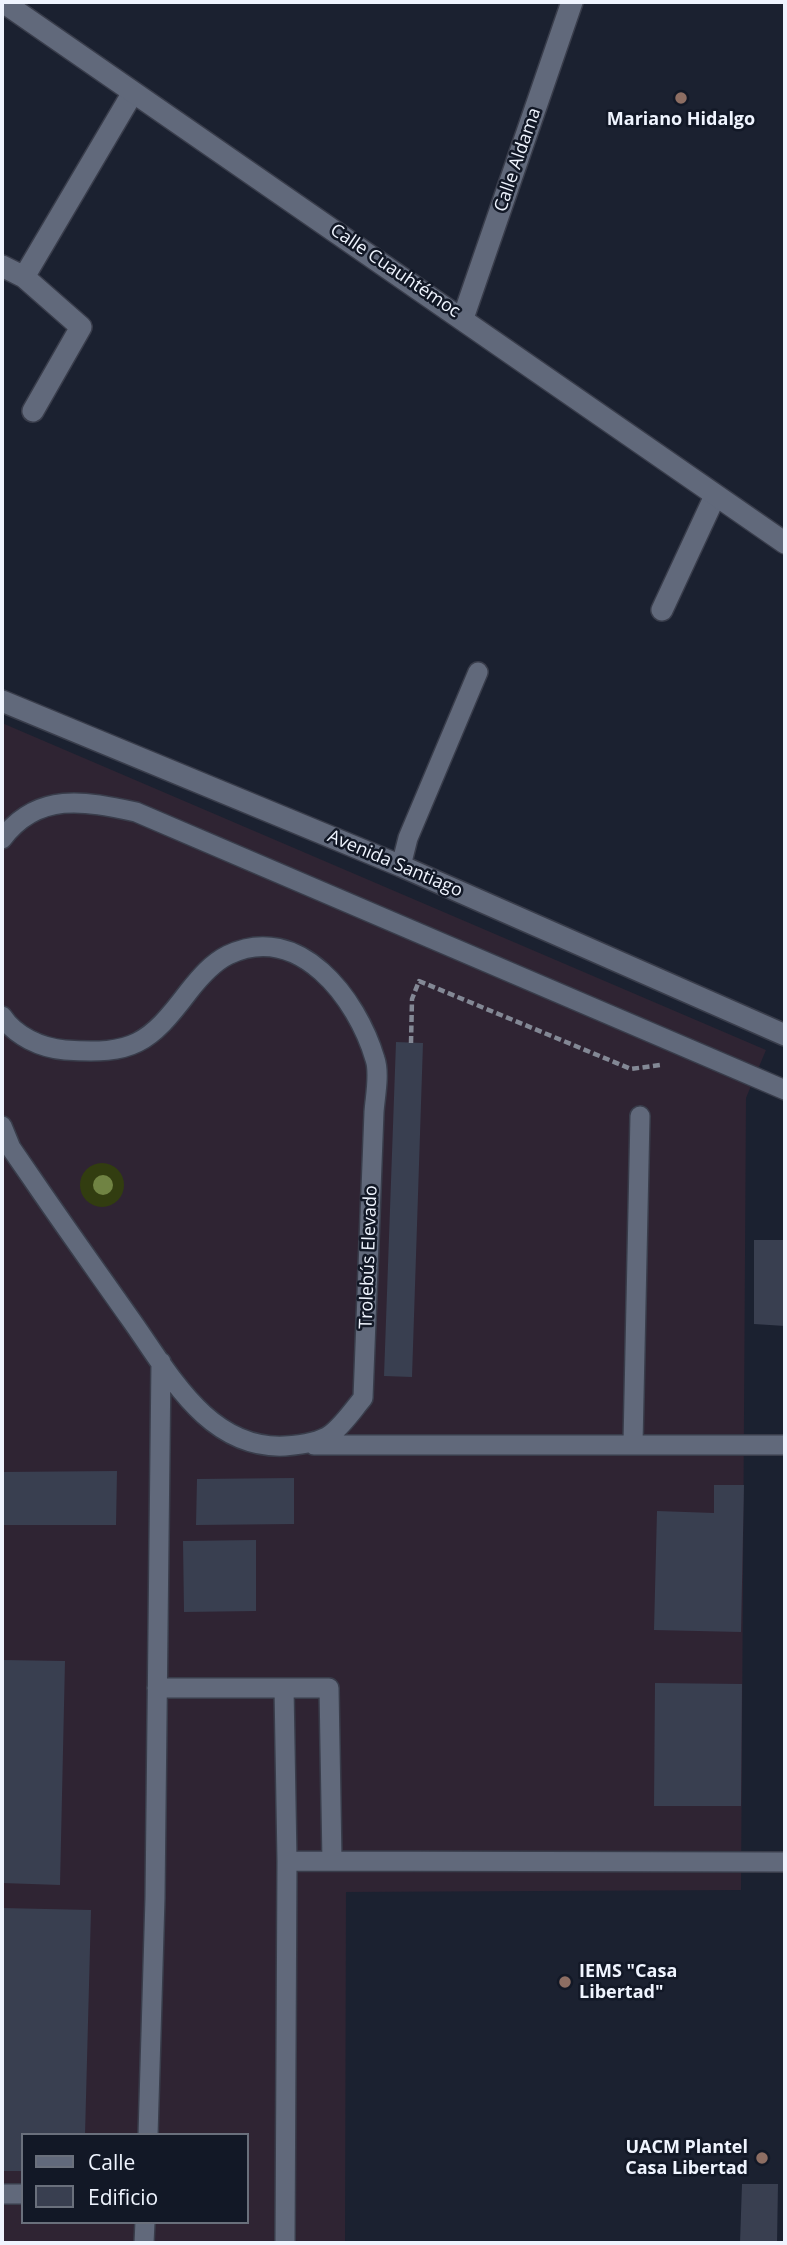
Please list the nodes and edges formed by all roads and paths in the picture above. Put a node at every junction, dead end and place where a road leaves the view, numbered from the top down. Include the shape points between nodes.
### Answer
1 (3, 2) edge
2 (572, 2) edge
3 (132, 94) junction
4 (2, 267) edge
5 (24, 277) junction
6 (463, 318) junction
7 (33, 411) dead end
8 (715, 496) junction
9 (785, 543) edge
10 (662, 610) dead end
11 (478, 672) dead end
12 (2, 701) edge
13 (2, 839) edge
14 (401, 866) junction
15 (2, 1016) edge
16 (785, 1035) edge
17 (411, 1043) dead end
18 (666, 1064) dead end
19 (785, 1090) edge
20 (640, 1116) dead end
21 (2, 1126) edge
22 (161, 1362) junction
23 (633, 1443) junction
24 (303, 1445) junction
25 (785, 1445) edge
26 (157, 1688) junction
27 (284, 1688) junction
28 (287, 1861) junction
29 (332, 1861) junction
30 (785, 1861) edge
31 (148, 2133) edge
32 (2, 2194) edge
33 (21, 2194) edge
34 (145, 2224) edge
35 (144, 2243) edge
36 (285, 2243) edge

1 - 3 street, Calle Cuauhtémoc
2 - 6 street, Calle Aldama
3 - 5 street
3 - 6 street, Calle Cuauhtémoc
4 - 5 street
5 - 7 street via 81,327
6 - 8 street, Calle Cuauhtémoc
8 - 9 street, Calle Cuauhtémoc
8 - 10 street
11 - 14 lane via 408,838
12 - 14 street, Avenida Santiago
13 - 19 lane via 29,815 55,802 87,801 136,812
14 - 16 street, Avenida Santiago
15 - 24 lane, Trolebús Elevado via 27,1039 54,1049 129,1048 154,1034 202,974 225,956 251,946 299,955 320,968 349,1004 376,1061 363,1398 330,1435
17 - 18 path via 412,999 419,981 631,1069
20 - 23 lane
21 - 22 lane, Trolebús Elevado via 11,1148
22 - 24 lane, Trolebús Elevado via 197,1411 214,1425 253,1442
22 - 26 lane
23 - 24 lane
23 - 25 lane
26 - 27 lane
26 - 31 lane
27 - 28 lane
27 - 29 lane via 329,1688
28 - 29 lane
28 - 36 lane
29 - 30 lane
32 - 33 lane
34 - 35 lane

